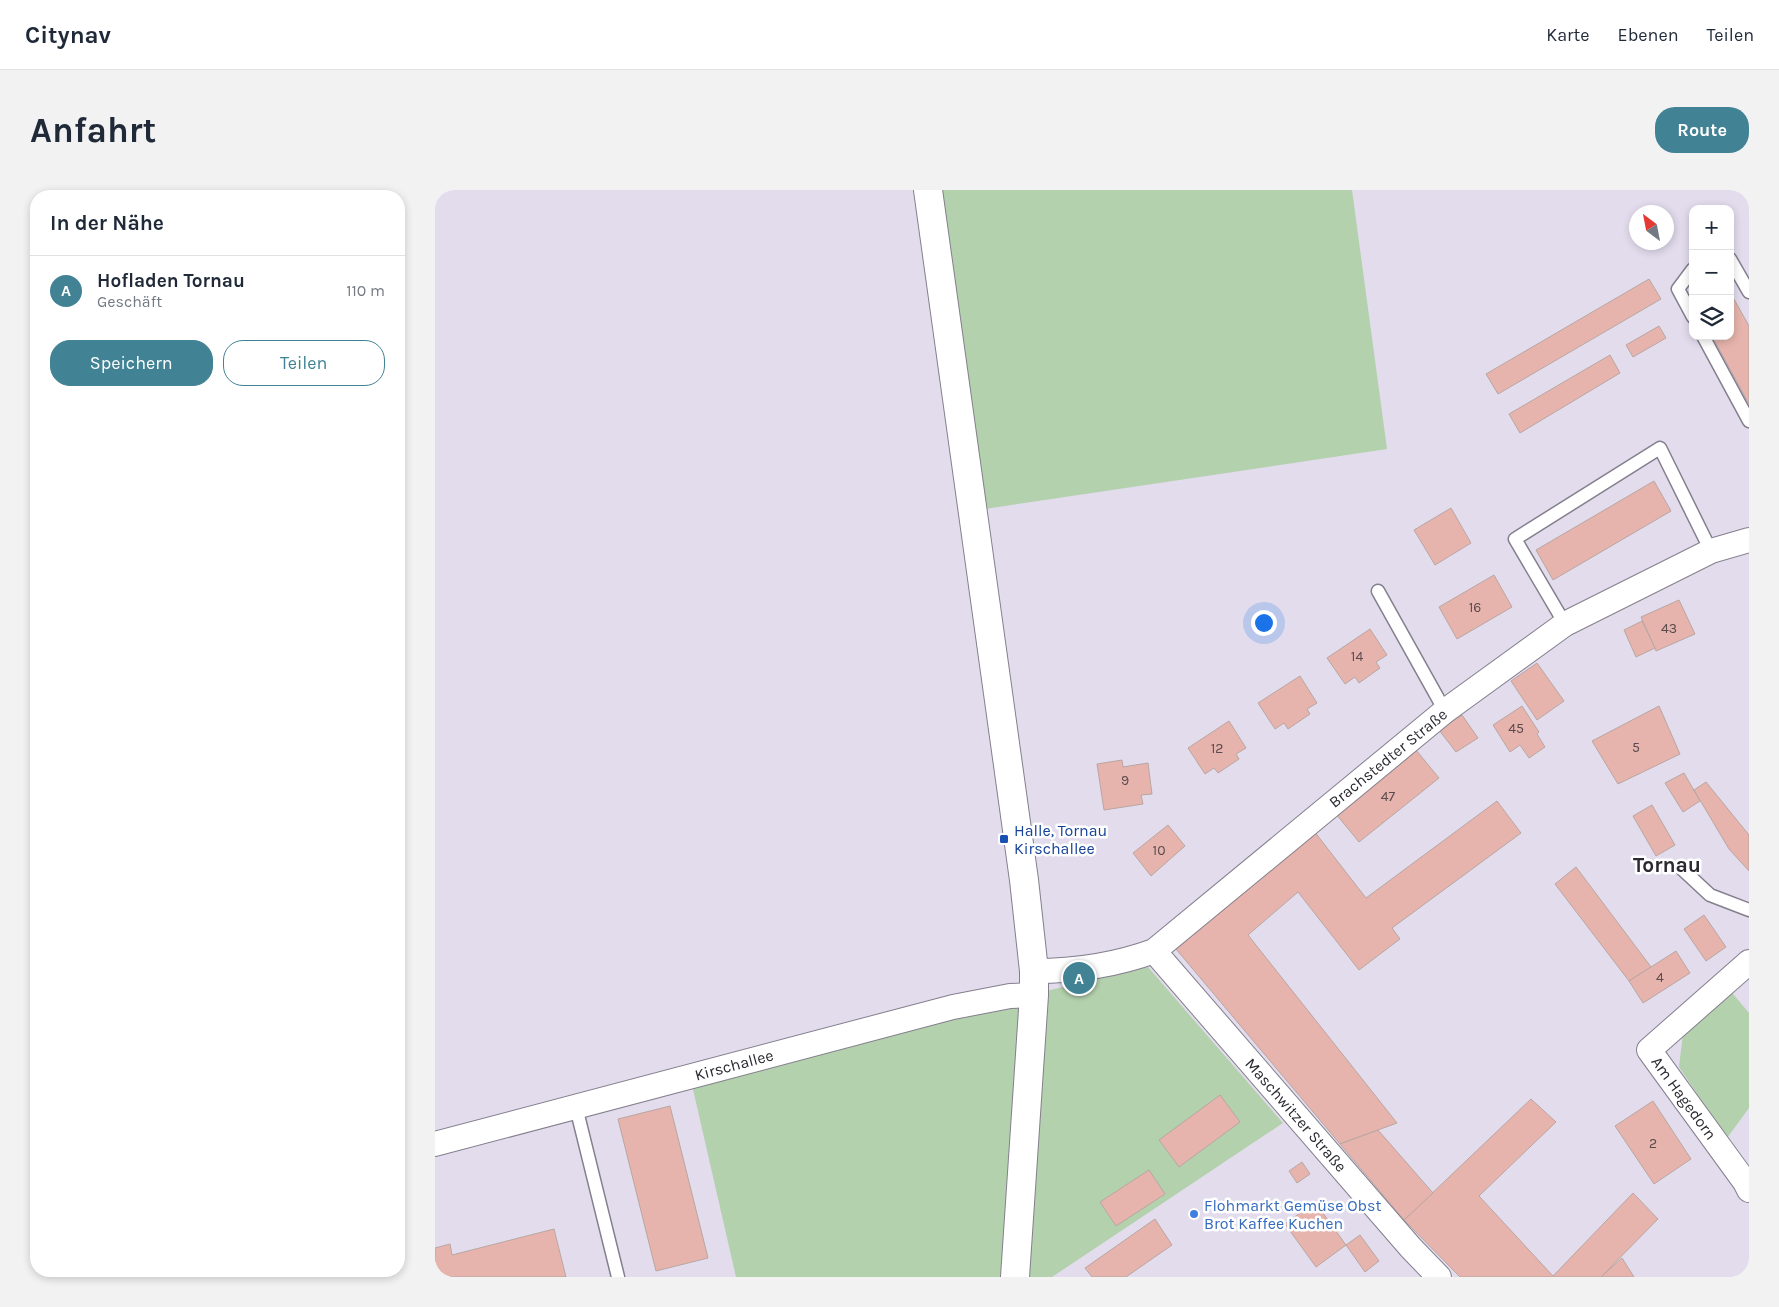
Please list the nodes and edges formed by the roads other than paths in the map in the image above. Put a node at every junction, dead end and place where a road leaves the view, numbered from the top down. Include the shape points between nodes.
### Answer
1 (928, 190) edge
2 (1734, 266) edge
3 (1689, 274) edge
4 (1749, 292) edge
5 (1689, 310) edge
6 (1705, 340) edge
7 (1749, 421) edge
8 (1749, 540) edge
9 (1711, 551) junction
10 (1379, 591) dead end
11 (1565, 624) junction
12 (1445, 711) junction
13 (1681, 868) dead end
14 (1749, 910) edge
15 (1154, 951) junction
16 (1749, 962) edge
17 (1034, 983) junction
18 (576, 1107) junction
19 (435, 1144) edge
20 (1748, 1179) edge
21 (619, 1277) edge
22 (1015, 1277) edge
23 (1439, 1277) edge

1 - 17 main road via 1024,880
2 - 4 lane
3 - 5 lane via 1678,289
6 - 7 lane
8 - 9 street, Brachstedter Straße
9 - 11 street, Brachstedter Straße
9 - 11 lane via 1660,448 1515,539
10 - 12 lane
11 - 12 street, Brachstedter Straße
12 - 15 street, Brachstedter Straße
13 - 14 lane via 1710,895
15 - 17 street, Brachstedter Straße via 1136,958 1080,968
15 - 23 street, Maschwitzer Straße
16 - 20 street, Am Hagedorn via 1649,1050
17 - 18 street, Kirschallee via 1010,996 953,1007
17 - 22 main road
18 - 19 street, Kirschallee
18 - 21 lane

